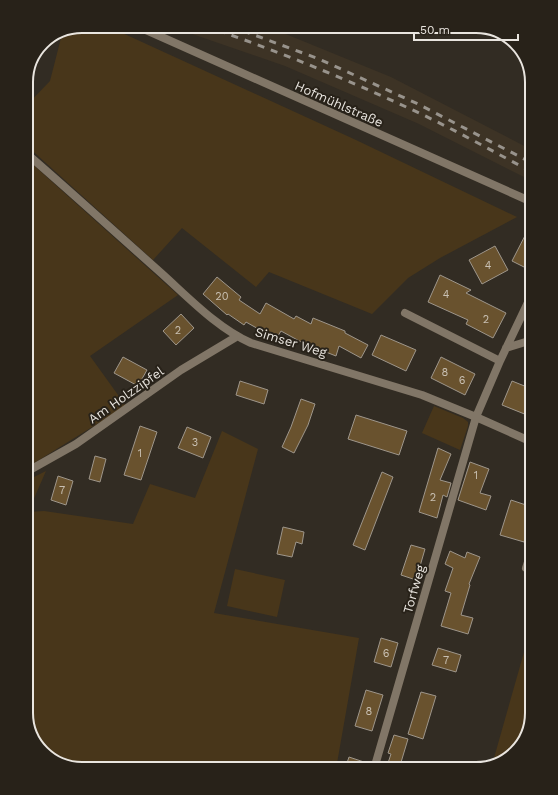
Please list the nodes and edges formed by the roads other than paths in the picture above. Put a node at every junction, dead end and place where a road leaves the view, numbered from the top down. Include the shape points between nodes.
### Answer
1 (154, 33) edge
2 (33, 159) edge
3 (525, 199) edge
4 (525, 309) edge
5 (405, 314) dead end
6 (236, 337) junction
7 (525, 342) edge
8 (506, 348) junction
9 (500, 361) junction
10 (476, 417) junction
11 (525, 439) edge
12 (33, 468) edge
13 (376, 762) edge

1 - 3 street, Hofmühlstraße
2 - 6 street, Simser Weg
4 - 8 street
5 - 9 street
6 - 10 street, Simser Weg via 422,395
6 - 12 street, Am Holzzipfel via 181,370 76,444
7 - 8 street
8 - 9 street
9 - 10 street
10 - 11 street, Simser Weg
10 - 13 street, Torfweg

